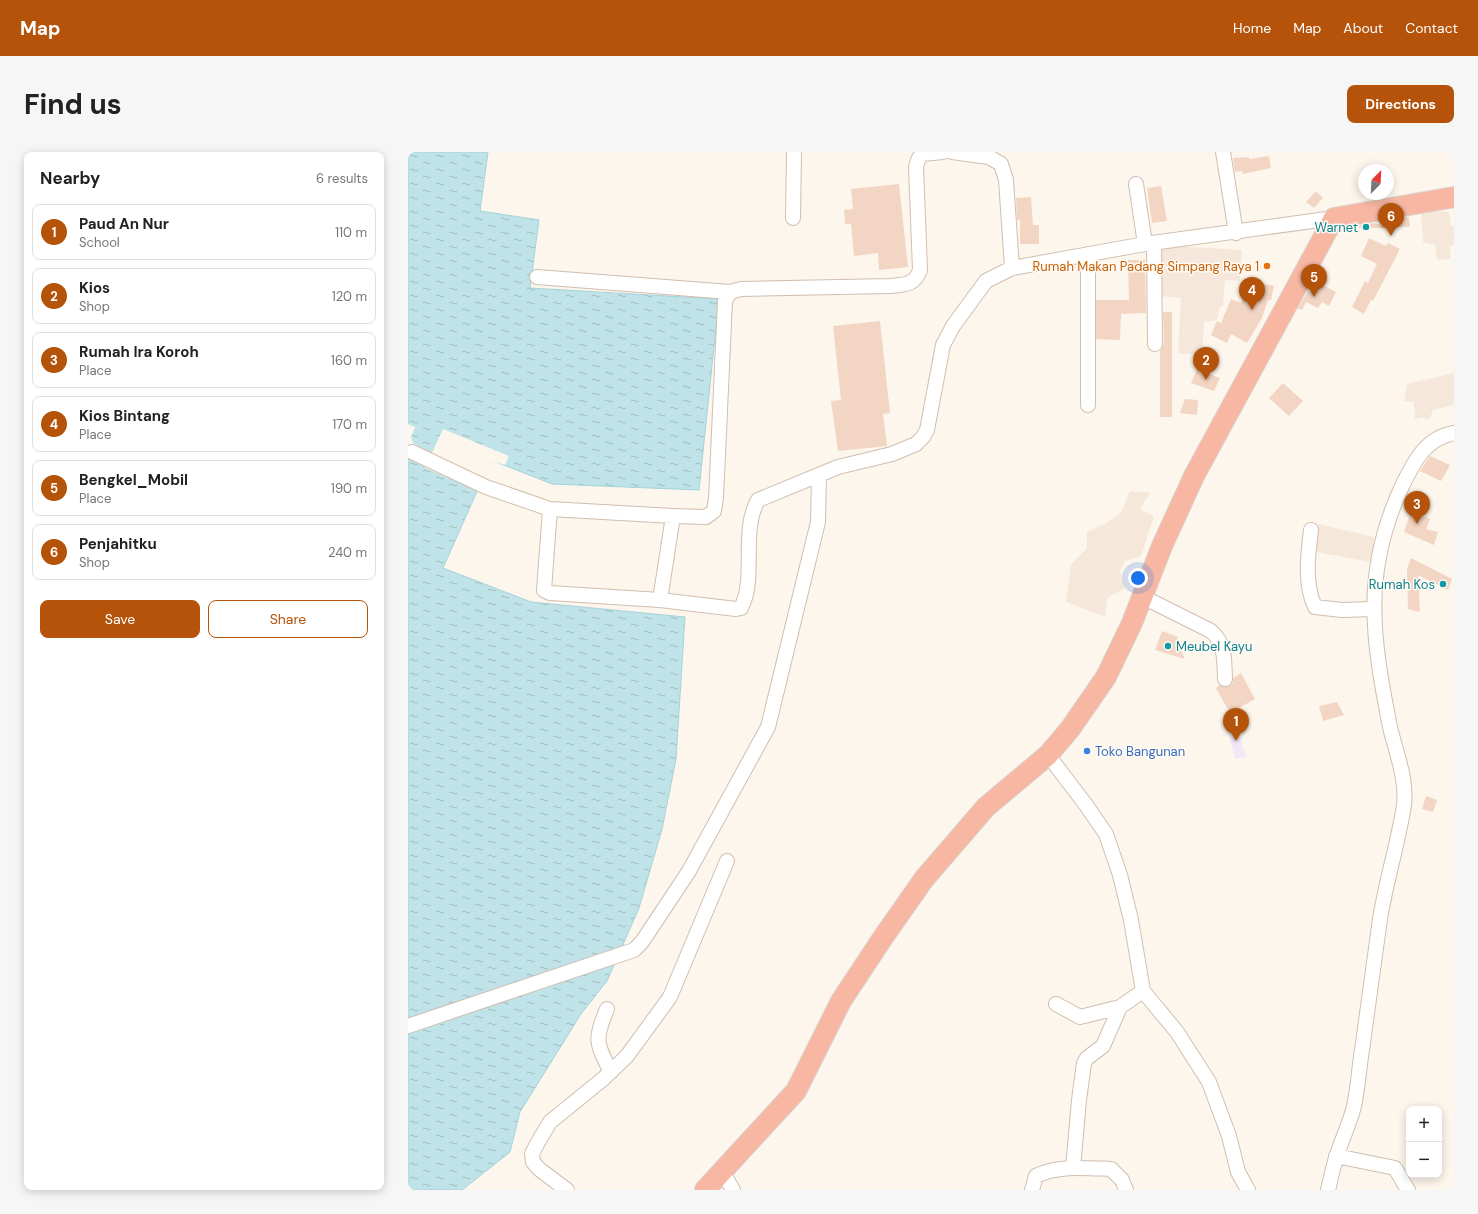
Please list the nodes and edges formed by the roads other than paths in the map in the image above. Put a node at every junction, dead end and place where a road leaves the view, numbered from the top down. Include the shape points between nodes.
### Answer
1 (794, 152) edge
2 (943, 152) edge
3 (952, 152) edge
4 (1223, 152) edge
5 (1136, 184) dead end
6 (1454, 197) edge
7 (793, 218) dead end
8 (1334, 218) junction
9 (1236, 233) junction
10 (1150, 244) junction
11 (1088, 254) junction
12 (1012, 268) junction
13 (537, 277) dead end
14 (730, 292) junction
15 (1155, 344) dead end
16 (1088, 405) dead end
17 (1454, 433) edge
18 (412, 452) dead end
19 (819, 475) junction
20 (550, 509) junction
21 (673, 516) junction
22 (1311, 530) dead end
23 (1143, 596) junction
24 (660, 600) junction
25 (1373, 609) junction
26 (1225, 679) dead end
27 (1048, 755) junction
28 (727, 861) dead end
29 (1143, 990) junction
30 (1056, 1004) dead end
31 (1120, 1007) junction
32 (607, 1009) dead end
33 (408, 1026) edge
34 (611, 1072) junction
35 (1336, 1156) junction
36 (1073, 1168) junction
37 (722, 1171) junction
38 (567, 1190) edge
39 (705, 1190) edge
40 (733, 1190) edge
41 (1032, 1190) edge
42 (1126, 1190) edge
43 (1248, 1190) edge
44 (1328, 1190) edge
45 (1408, 1190) edge

1 - 7 street
2 - 14 street via 922,154 916,167 920,270 917,279 911,283 890,286 741,289
3 - 12 street via 989,157 1001,164 1006,180
4 - 9 street
5 - 10 street
6 - 8 highway
8 - 9 street
8 - 23 highway via 1194,476 1162,546
9 - 10 street
10 - 11 street
10 - 15 street
11 - 12 street
11 - 16 street
12 - 19 street via 986,281 964,310 943,345 927,430 923,437 916,444 892,454 838,467
13 - 14 street
14 - 21 street via 724,301 714,511 706,517
17 - 25 street via 1444,435 1423,449 1395,501 1376,565
18 - 20 street via 486,487
19 - 24 street via 758,500 751,513 746,594 741,608 736,610
19 - 33 street via 818,522 768,727 689,870 642,942 634,950
20 - 21 street
20 - 24 street via 544,590 550,593
21 - 24 street
22 - 25 street via 1308,577 1311,600 1315,607 1342,610
23 - 26 street via 1211,631 1219,638 1224,648
23 - 27 highway via 1106,677 1070,729
25 - 35 street via 1382,686 1403,773 1404,805 1381,916 1354,1105
27 - 29 street via 1106,834 1131,920
27 - 37 highway via 986,807 924,879 842,1001 796,1091
28 - 34 street via 672,993 627,1056
29 - 31 street
29 - 43 street via 1177,1032 1209,1082 1238,1172
30 - 31 street via 1080,1017
31 - 36 street via 1104,1046 1084,1063 1078,1100
32 - 34 street via 597,1036
34 - 38 street via 550,1122 532,1154 533,1162 539,1169
35 - 44 street
35 - 45 street via 1395,1168
36 - 41 street via 1043,1172 1036,1176
36 - 42 street via 1111,1169 1122,1180
37 - 39 highway
37 - 40 street

